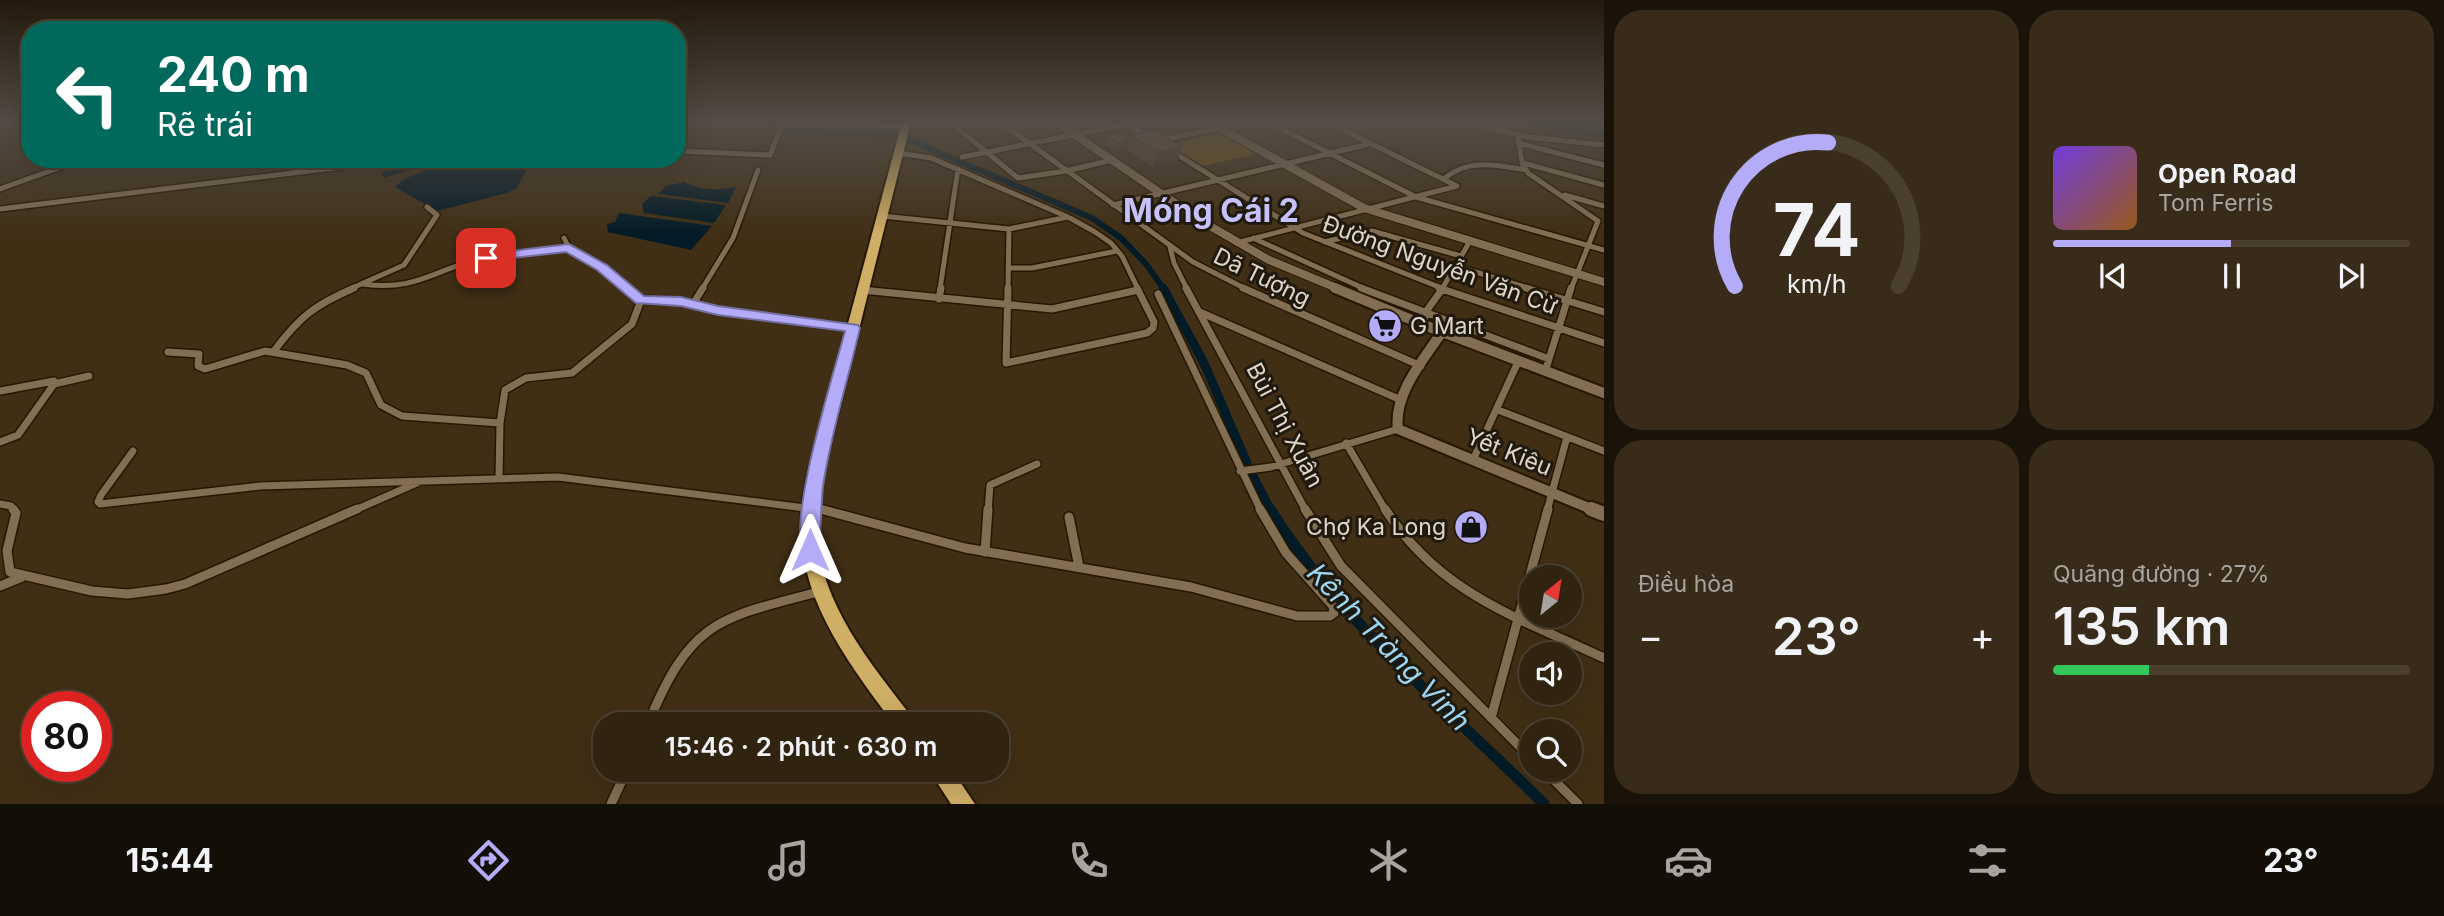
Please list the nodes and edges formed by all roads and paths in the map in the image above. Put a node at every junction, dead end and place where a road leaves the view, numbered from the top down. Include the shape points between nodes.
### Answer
1 (896, 160) edge
2 (935, 160) edge
3 (994, 160) edge
4 (1050, 160) edge
5 (1112, 160) joint
6 (1184, 160) edge
7 (1275, 160) edge
8 (1299, 160) edge
9 (1341, 160) edge
10 (1404, 160) edge
11 (1522, 160) edge
12 (1586, 160) edge
13 (1283, 164) junction
14 (1604, 164) edge
15 (1524, 166) junction
16 (58, 168) edge
17 (336, 168) edge
18 (958, 169) junction
19 (758, 170) dead end
20 (1066, 171) junction
21 (1445, 178) junction
22 (1217, 180) junction
23 (1604, 185) edge
24 (0, 189) edge
25 (1160, 193) junction
26 (1558, 193) junction
27 (1416, 197) junction
28 (1113, 205) junction
29 (1604, 205) edge
30 (427, 207) dead end
31 (1364, 208) junction
32 (0, 209) edge
33 (882, 216) junction
34 (1068, 217) junction
35 (1601, 222) edge
36 (949, 223) junction
37 (1294, 228) junction
38 (1009, 229) junction
39 (564, 238) dead end
40 (1253, 238) junction
41 (1470, 241) junction
42 (1324, 242) junction
43 (1236, 243) junction
44 (1587, 245) junction
45 (1170, 247) junction
46 (569, 248) junction
47 (1604, 250) edge
48 (1117, 251) junction
49 (1461, 256) junction
50 (1456, 266) junction
51 (1008, 268) junction
52 (1576, 273) junction
53 (1604, 282) edge
54 (362, 284) junction
55 (862, 290) junction
56 (1138, 290) junction
57 (1443, 290) junction
58 (1158, 294) dead end
59 (939, 299) junction
60 (641, 300) junction
61 (1566, 300) junction
62 (693, 304) junction
63 (1007, 306) junction
64 (1604, 312) edge
65 (1201, 313) junction
66 (1424, 313) junction
67 (1424, 325) junction
68 (853, 328) junction
69 (1557, 328) junction
70 (1442, 332) junction
71 (1604, 343) edge
72 (274, 351) junction
73 (168, 352) dead end
74 (1549, 359) junction
75 (1518, 362) junction
76 (1420, 366) junction
77 (1545, 372) junction
78 (89, 376) dead end
79 (54, 384) junction
80 (0, 391) edge
81 (1604, 393) edge
82 (1401, 400) junction
83 (1498, 410) junction
84 (500, 423) junction
85 (1398, 429) junction
86 (1567, 437) junction
87 (0, 442) edge
88 (1346, 443) junction
89 (133, 451) dead end
90 (1604, 452) edge
91 (1473, 460) junction
92 (1283, 463) junction
93 (1037, 464) dead end
94 (1240, 471) junction
95 (499, 478) junction
96 (424, 480) junction
97 (1553, 493) junction
98 (0, 505) edge
99 (811, 507) junction
100 (1604, 514) edge
101 (1069, 517) dead end
102 (985, 552) junction
103 (1079, 567) junction
104 (24, 576) junction
105 (0, 586) edge
106 (823, 591) junction
107 (1517, 617) junction
108 (1604, 658) edge
109 (654, 712) edge
110 (897, 712) edge
111 (1491, 718) junction
112 (1519, 746) edge
113 (621, 782) edge
114 (948, 782) edge
115 (1556, 782) edge
116 (611, 804) edge
117 (964, 804) edge
118 (1578, 804) edge

1 - 33 highway
2 - 18 street
3 - 20 street via 1018,178
4 - 20 street, Dã Tượng
5 - 20 street
5 - 25 street
6 - 22 street, Đường Nguyễn Văn Cừ
7 - 13 street
8 - 13 street
9 - 27 street
10 - 21 street
11 - 15 street
12 - 14 street
13 - 22 street
13 - 31 street
15 - 21 street via 1480,164 1458,168
15 - 23 street
15 - 26 street
16 - 24 street
17 - 32 street
18 - 34 street
18 - 36 street
19 - 62 street via 733,238
20 - 28 street, Dã Tượng
21 - 27 street via 1457,186
22 - 25 street
22 - 37 street, Đường Nguyễn Văn Cừ
25 - 28 street
25 - 43 street
26 - 29 street
26 - 35 street
27 - 31 street
27 - 44 street
28 - 45 street, Dã Tượng
30 - 54 street via 437,215 408,260
31 - 37 street
31 - 41 street
33 - 36 street
33 - 55 highway
34 - 38 street
34 - 48 street
35 - 44 street
36 - 38 street
36 - 59 street
37 - 40 street
37 - 42 street, Đường Nguyễn Văn Cừ
38 - 51 street
39 - 46 street
40 - 43 street
40 - 66 street
41 - 49 street
41 - 52 street
42 - 49 street via 1372,231
42 - 57 street, Đường Nguyễn Văn Cừ
43 - 67 street
44 - 47 street
44 - 52 street
45 - 65 street, Bùi Thị Xuân via 1174,264
45 - 76 street, Dã Tượng via 1255,294
46 - 54 street via 471,261 427,281 393,289
46 - 60 street
48 - 51 street via 1032,268
48 - 56 street
49 - 50 street
50 - 57 street
50 - 61 street
51 - 63 street
52 - 53 street
52 - 61 street
54 - 72 street via 310,310
55 - 59 street
55 - 68 highway
56 - 63 street via 1052,309
56 - 63 street via 1154,323 1147,333 1006,363
57 - 66 street
57 - 69 street, Đường Nguyễn Văn Cừ
58 - 94 street
59 - 63 street
60 - 62 street
60 - 84 street via 632,324 572,373 526,379 505,390
61 - 64 street
61 - 69 street
62 - 68 street
65 - 82 street
65 - 92 street, Bùi Thị Xuân
66 - 67 street
66 - 74 street
67 - 70 street
68 - 99 highway
69 - 71 street, Đường Nguyễn Văn Cừ
69 - 74 street
70 - 75 street
70 - 76 street
72 - 73 street via 205,369 198,366 199,354
72 - 84 street via 358,368 366,373 381,405 402,416
74 - 77 street
75 - 77 street
75 - 83 street
76 - 82 street
77 - 81 street
78 - 79 street
79 - 80 street
79 - 87 street via 20,433
82 - 85 street via 1395,418
83 - 86 street
83 - 91 street
84 - 95 street
85 - 88 street
85 - 91 street, Yết Kiêu
86 - 90 street
86 - 97 street
88 - 92 street
88 - 107 street via 1420,556 1462,589
89 - 96 street via 101,495 100,504 260,486
91 - 97 street, Yết Kiêu
92 - 94 street
92 - 111 street, Bùi Thị Xuân via 1320,536 1341,566
93 - 102 street via 990,485
94 - 103 street via 1286,553 1333,606 1330,616 1294,615 1193,587
95 - 96 street
95 - 99 street via 574,478
96 - 104 street via 161,591 81,592
97 - 100 street, Yết Kiêu
97 - 107 street
98 - 104 street via 11,506 16,513 4,556 6,568
99 - 102 street
99 - 106 highway via 810,550
101 - 103 street
102 - 103 street
104 - 105 street
106 - 109 street via 726,621 704,633 677,663
106 - 110 highway via 854,651
107 - 108 street
107 - 111 street
111 - 112 street, Bùi Thị Xuân
113 - 116 street
114 - 117 highway
115 - 118 street

